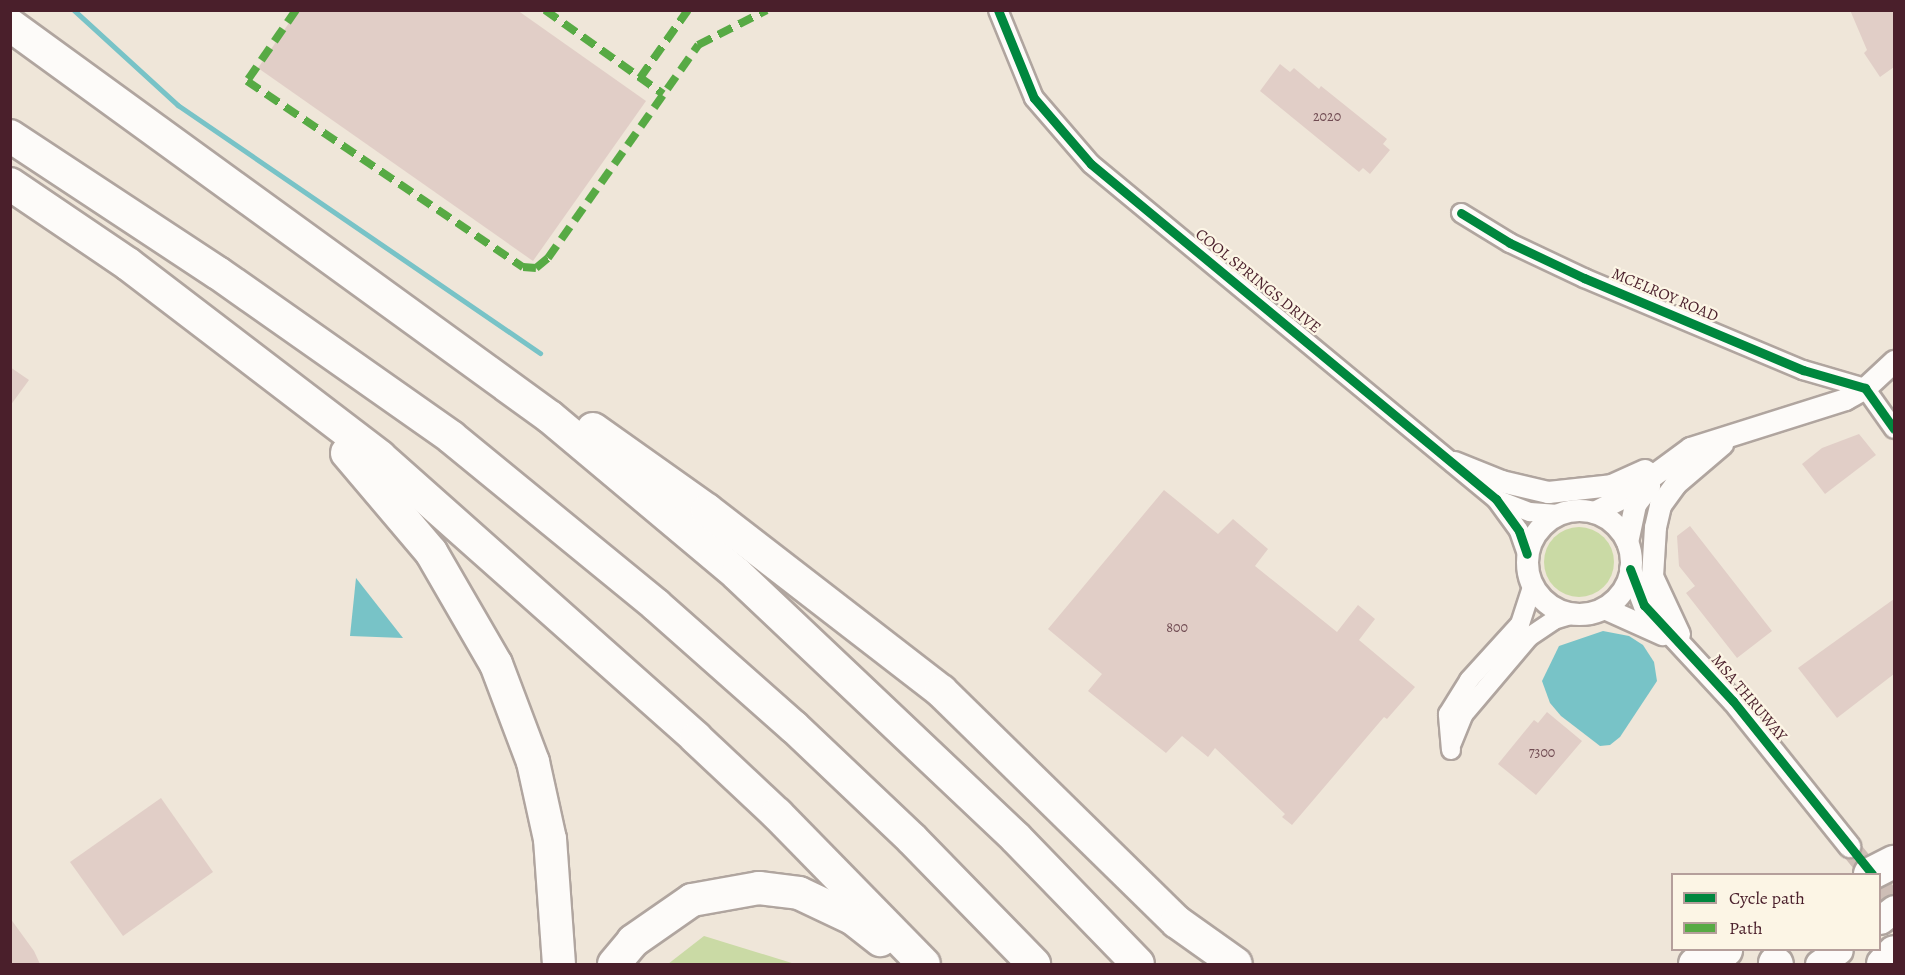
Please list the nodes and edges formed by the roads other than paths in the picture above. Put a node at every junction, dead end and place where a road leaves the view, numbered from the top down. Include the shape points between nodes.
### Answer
1 (998, 10) edge
2 (10, 25) edge
3 (10, 136) edge
4 (183, 151) junction
5 (10, 184) edge
6 (1461, 213) dead end
7 (218, 335) junction
8 (1894, 361) edge
9 (1865, 388) junction
10 (1894, 429) edge
11 (1730, 435) junction
12 (1454, 462) junction
13 (1496, 499) junction
14 (1594, 513) junction
15 (1558, 514) junction
16 (1627, 542) junction
17 (1527, 554) junction
18 (1630, 569) junction
19 (1532, 587) junction
20 (1604, 608) junction
21 (1574, 614) junction
22 (1691, 652) junction
23 (1849, 846) tunnel mouth
24 (1894, 862) edge
25 (1894, 868) edge
26 (1872, 873) edge
27 (1881, 879) edge
28 (1894, 909) edge
29 (1881, 919) edge
30 (1724, 951) edge
31 (1838, 951) edge
32 (1894, 952) edge
33 (559, 964) edge
34 (614, 964) edge
35 (911, 964) edge
36 (924, 964) edge
37 (1034, 964) edge
38 (1138, 964) edge
39 (1236, 964) edge
40 (1695, 964) edge
41 (1819, 964) edge
42 (1883, 964) edge

1 - 12 street, COOL SPRINGS DRIVE via 1034,98 1090,164
2 - 4 highway
3 - 37 highway via 218,273 451,437 656,605 794,727 912,839
4 - 38 highway via 550,417 737,574 1016,838
4 - 39 highway via 458,333 754,546 941,691 1177,922
5 - 7 highway via 128,264
6 - 9 street, MCELROY ROAD via 1510,243 1595,282 1803,370
7 - 33 highway via 360,464 431,552 467,610 496,664 533,762 550,839
7 - 36 highway via 380,457 529,586 777,814
8 - 9 street
9 - 10 street
9 - 11 street via 1812,411
11 - 12 street via 1687,444 1629,479 1569,492 1525,488
11 - 14 street via 1683,452 1625,496
11 - 16 street via 1677,461 1651,485 1635,504
11 - 22 street via 1675,484 1660,505 1655,527 1652,576
12 - 13 street, COOL SPRINGS DRIVE
13 - 15 street, COOL SPRINGS DRIVE via 1530,512
13 - 17 street, COOL SPRINGS DRIVE via 1519,531
14 - 15 street via 1574,510
14 - 16 street via 1614,524
15 - 17 street via 1538,530
16 - 18 street
17 - 19 street
18 - 20 street via 1624,588
18 - 22 street, MSA THRUWAY via 1644,605
19 - 21 street via 1550,606
19 - 21 street via 1520,624 1469,680 1448,714 1451,750 1456,727 1464,714 1529,637 1554,620
20 - 21 street
20 - 22 street, MSA THRUWAY via 1637,620
22 - 23 street, MSA THRUWAY
24 - 26 highway
25 - 27 main road
28 - 29 main road
30 - 40 highway
31 - 41 main road
32 - 42 highway
34 - 35 highway via 633,941 692,900 759,888 799,893 852,918

